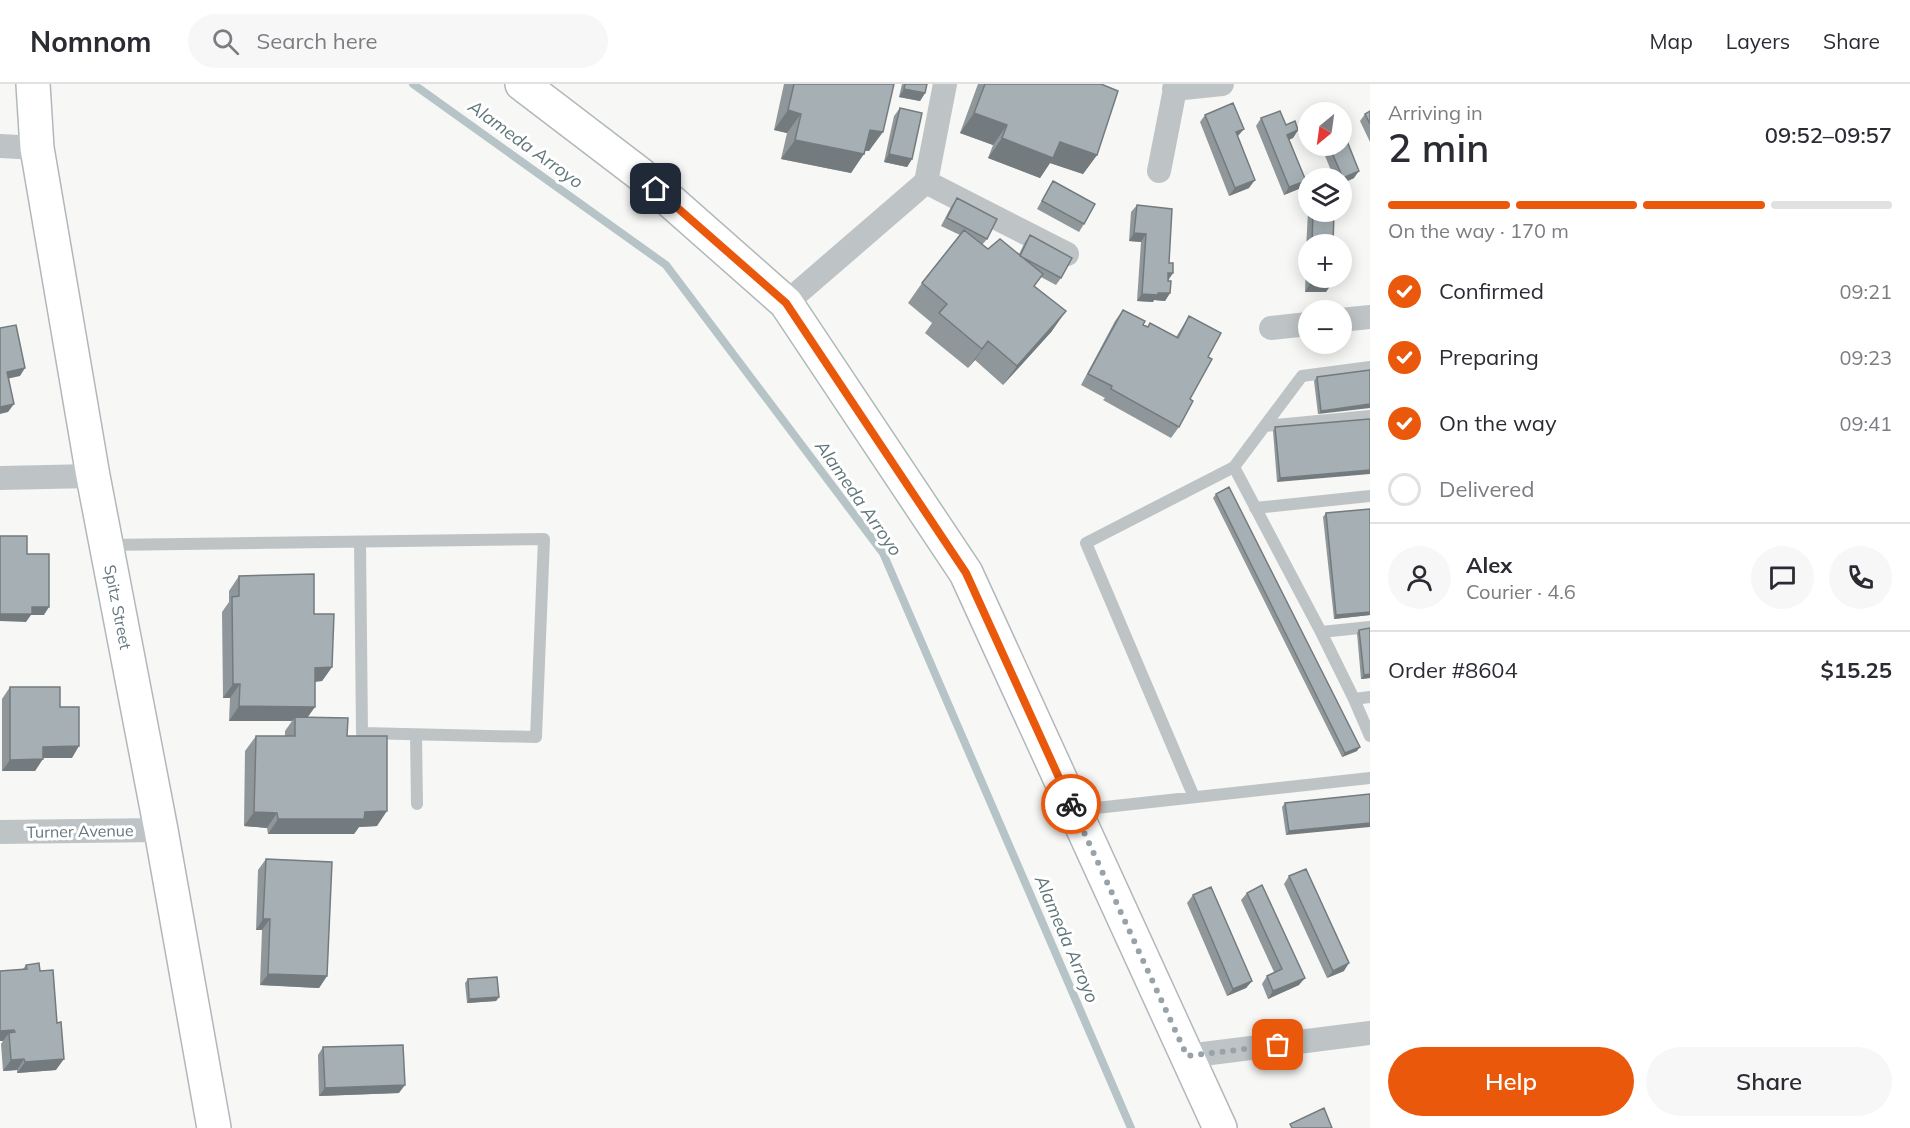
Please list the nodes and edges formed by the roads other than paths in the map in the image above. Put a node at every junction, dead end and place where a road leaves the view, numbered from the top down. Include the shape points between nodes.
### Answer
1 (33, 84) edge
2 (522, 84) edge
3 (945, 84) edge
4 (1222, 84) edge
5 (1175, 87) edge
6 (0, 146) edge
7 (37, 148) junction
8 (1159, 171) dead end
9 (926, 182) junction
10 (1067, 254) edge
11 (786, 303) junction
12 (1370, 317) edge
13 (1352, 319) edge
14 (1298, 325) edge
15 (1271, 328) dead end
16 (1370, 368) edge
17 (1370, 416) edge
18 (1265, 426) junction
19 (1234, 467) junction
20 (93, 476) junction
21 (0, 478) edge
22 (1370, 496) edge
23 (1255, 508) junction
24 (360, 542) junction
25 (106, 545) junction
26 (1370, 627) edge
27 (1321, 632) junction
28 (1370, 697) edge
29 (1354, 699) junction
30 (416, 735) junction
31 (1370, 736) edge
32 (1370, 778) edge
33 (1194, 797) junction
34 (417, 804) dead end
35 (1074, 810) junction
36 (161, 830) junction
37 (0, 832) edge
38 (1370, 1033) edge
39 (1187, 1056) junction
40 (214, 1128) edge
41 (1220, 1128) edge

1 - 7 street, Spitz Street
2 - 11 street via 640,174
3 - 9 street
4 - 5 street
5 - 8 street
6 - 7 street
7 - 20 street, Spitz Street
9 - 10 street
9 - 11 street
11 - 35 street via 966,573
12 - 13 street
14 - 15 street
16 - 18 lane via 1302,376
17 - 18 lane
18 - 19 lane
19 - 23 lane
19 - 33 lane via 1086,543
20 - 21 street
20 - 25 street, Spitz Street
22 - 23 lane
23 - 27 lane
24 - 25 lane
24 - 30 lane via 362,733
24 - 30 lane via 544,539 536,736
25 - 36 street, Spitz Street
26 - 27 lane
27 - 29 lane
28 - 29 lane
29 - 31 lane
30 - 34 lane
32 - 33 lane
33 - 35 lane
35 - 39 street
36 - 37 street, Turner Avenue
36 - 40 street, Spitz Street
38 - 39 street
39 - 41 street

